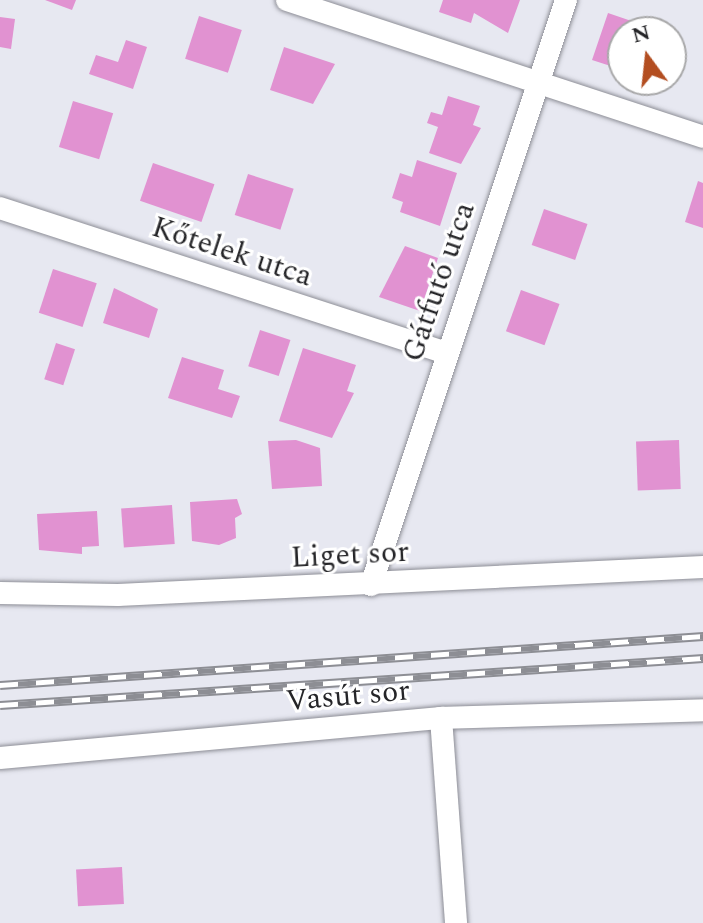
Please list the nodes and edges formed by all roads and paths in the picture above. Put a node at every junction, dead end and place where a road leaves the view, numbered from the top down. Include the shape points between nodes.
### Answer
1 (287, 0) edge
2 (566, 0) edge
3 (538, 82) junction
4 (703, 137) edge
5 (0, 208) edge
6 (446, 353) junction
7 (703, 567) edge
8 (371, 585) junction
9 (0, 593) edge
10 (703, 710) edge
11 (441, 718) junction
12 (0, 758) edge
13 (456, 923) edge

1 - 3 street
2 - 3 street, Gátfutó utca
3 - 4 street
3 - 6 street, Gátfutó utca
5 - 6 street, Kőtelek utca
6 - 8 street, Gátfutó utca
7 - 8 street, Liget sor
8 - 9 street, Liget sor
10 - 11 street, Vasút sor
11 - 12 street, Vasút sor
11 - 13 street

